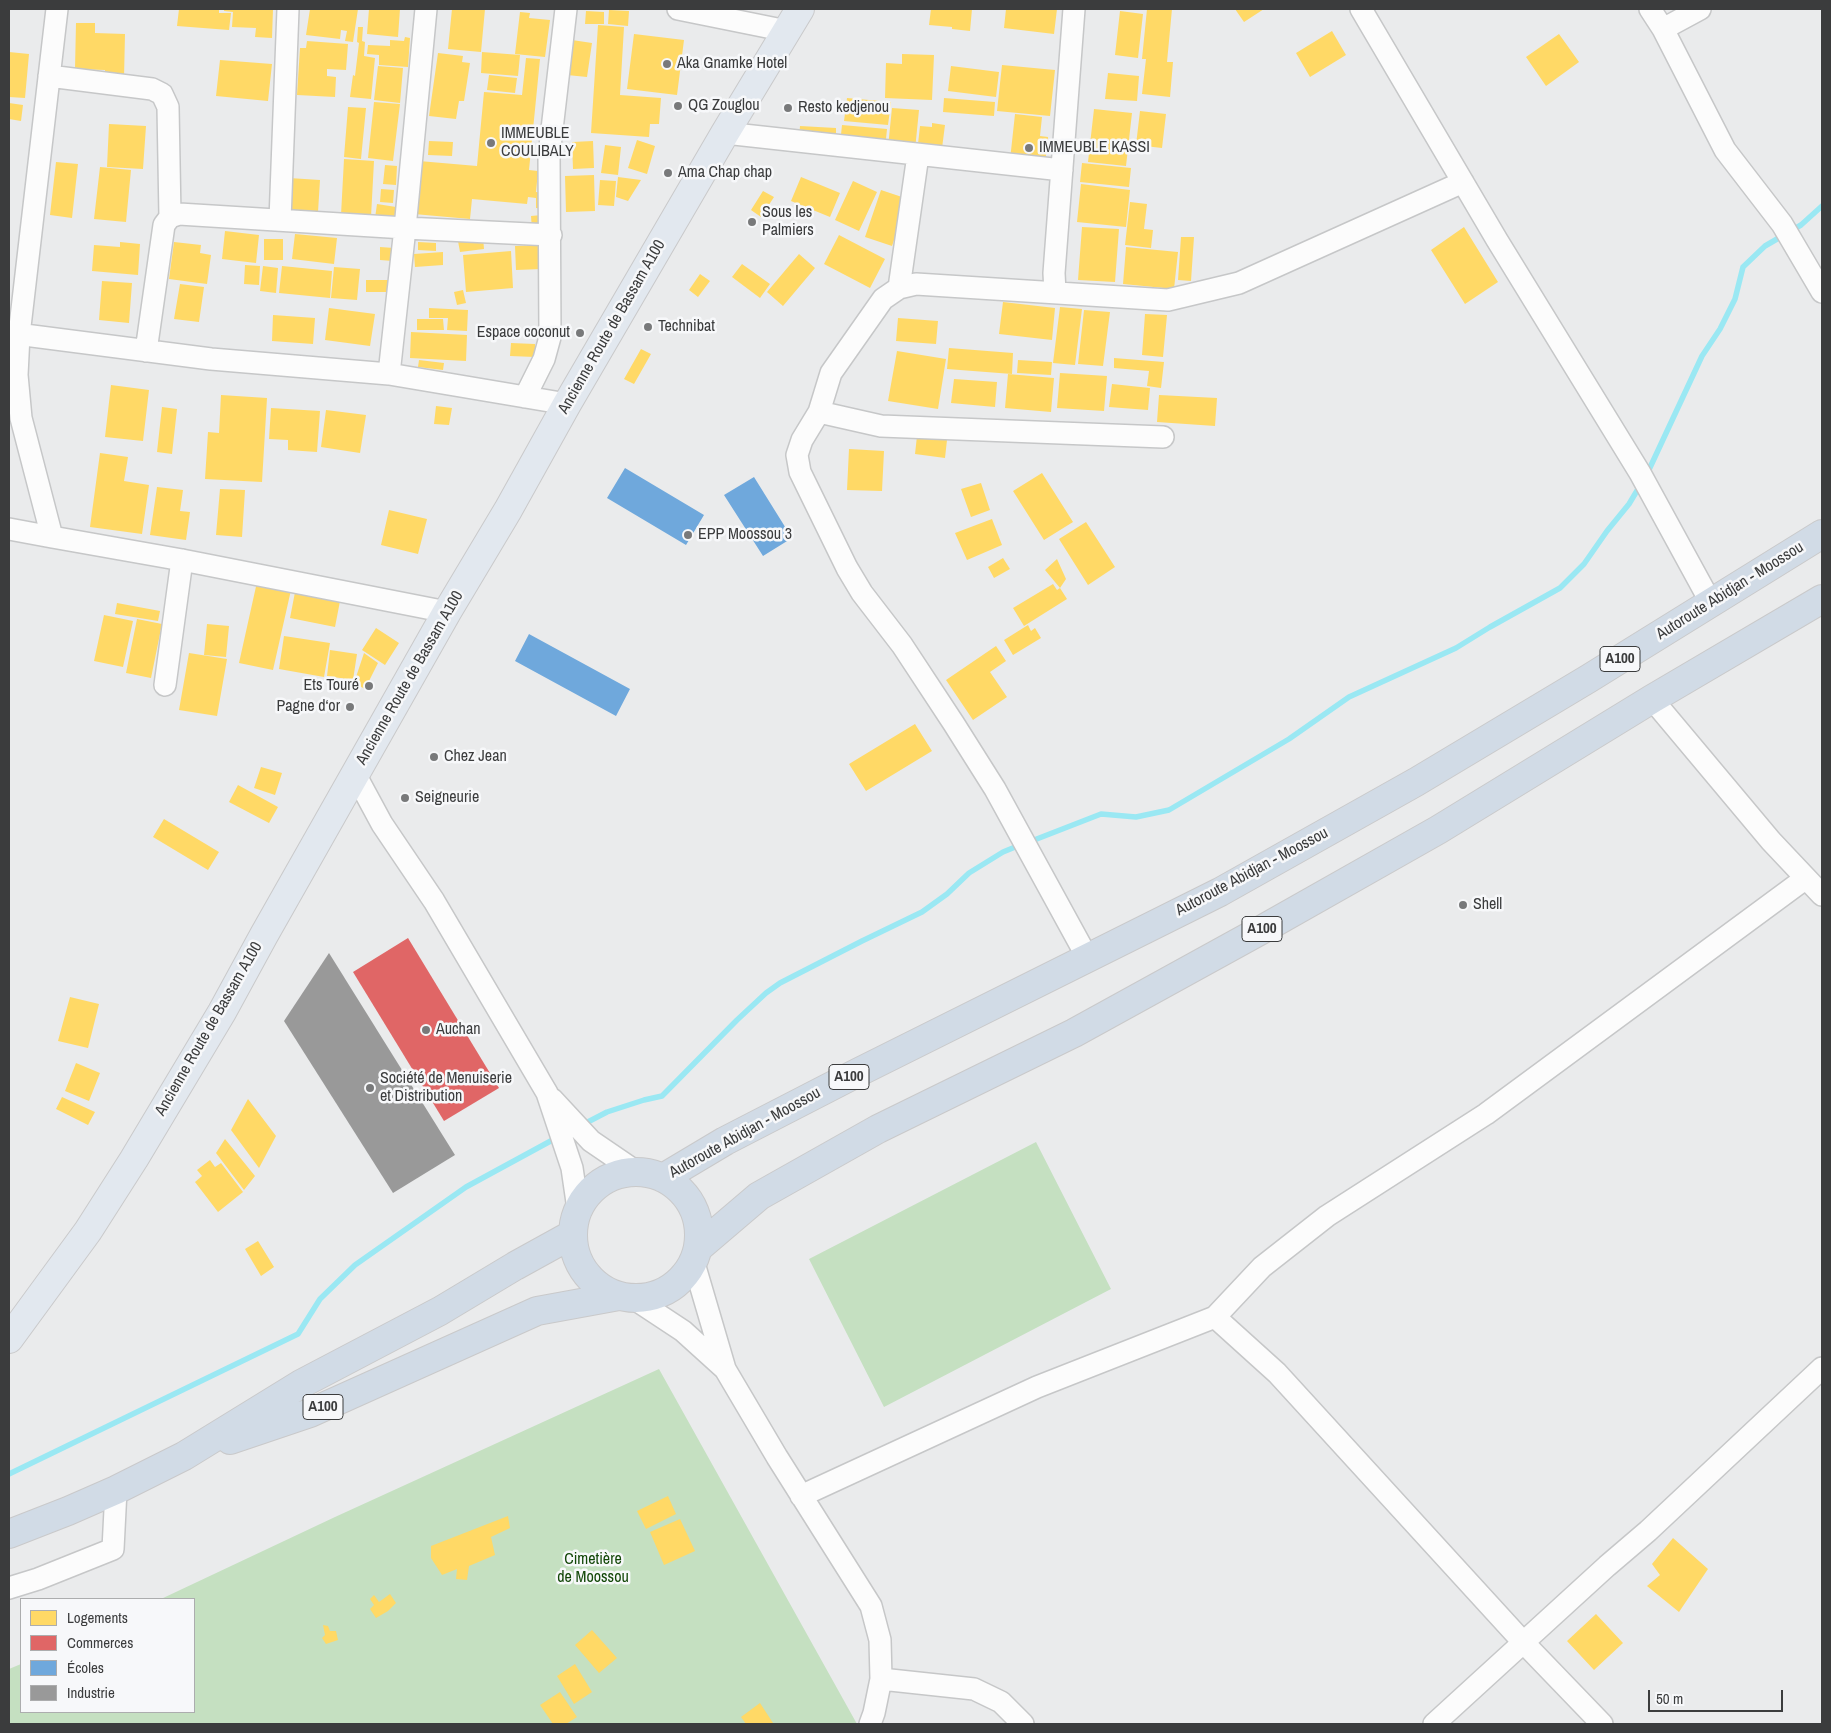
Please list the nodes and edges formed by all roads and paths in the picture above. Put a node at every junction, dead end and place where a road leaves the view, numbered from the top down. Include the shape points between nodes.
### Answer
1 (57, 9) edge
2 (288, 9) edge
3 (426, 9) edge
4 (566, 9) edge
5 (678, 9) edge
6 (1074, 9) edge
7 (1361, 9) edge
8 (1650, 9) edge
9 (1700, 9) edge
10 (793, 20) edge
11 (1663, 29) junction
12 (49, 76) junction
13 (725, 133) junction
14 (918, 155) junction
15 (1062, 170) junction
16 (1463, 182) junction
17 (170, 217) junction
18 (280, 220) junction
19 (405, 228) junction
20 (551, 235) junction
21 (899, 288) junction
22 (1055, 292) junction
23 (1822, 292) edge
24 (14, 334) edge
25 (146, 351) junction
26 (389, 374) junction
27 (525, 397) junction
28 (567, 404) junction
29 (819, 412) junction
30 (1163, 437) dead end
31 (9, 529) edge
32 (1822, 534) edge
33 (52, 537) junction
34 (182, 560) junction
35 (1822, 599) edge
36 (1711, 603) junction
37 (447, 612) junction
38 (165, 685) dead end
39 (1652, 699) junction
40 (355, 774) junction
41 (1806, 878) junction
42 (1822, 895) edge
43 (1087, 957) junction
44 (547, 1093) junction
45 (635, 1172) junction
46 (664, 1178) junction
47 (576, 1222) junction
48 (696, 1254) junction
49 (626, 1297) junction
50 (1215, 1317) junction
51 (9, 1339) edge
52 (1822, 1368) edge
53 (726, 1369) junction
54 (184, 1456) junction
55 (116, 1490) junction
56 (801, 1496) junction
57 (9, 1534) edge
58 (9, 1588) edge
59 (1523, 1642) junction
60 (881, 1678) junction
61 (870, 1724) edge
62 (1023, 1724) edge
63 (1434, 1724) edge
64 (1602, 1724) edge

1 - 12 street
2 - 18 street
3 - 19 street
4 - 20 street via 549,154
5 - 10 street
6 - 15 street
7 - 16 street
8 - 11 street
9 - 11 street
10 - 13 main road, Ancienne Route de Bassam A100
11 - 23 street via 1725,150 1782,224
12 - 17 street via 152,89 162,94 168,107
12 - 24 street
13 - 14 street
13 - 28 main road, Ancienne Route de Bassam A100
14 - 15 street
14 - 21 street
15 - 22 street
16 - 22 street via 1239,283 1168,300
16 - 36 street via 1640,473
17 - 18 street via 179,214
17 - 25 street via 164,225
18 - 19 street
19 - 20 street
19 - 26 street
20 - 27 street via 550,337 544,359
21 - 22 street via 916,284
21 - 29 street via 884,298 831,373
24 - 25 street
24 - 33 street via 20,418
25 - 26 street
26 - 27 street
27 - 28 street
28 - 37 main road, Ancienne Route de Bassam A100
29 - 30 street via 881,426
29 - 43 street via 797,455 800,472 836,546 862,593 902,645 994,789
31 - 33 street
32 - 36 highway, Autoroute Abidjan - Moossou / A100
33 - 34 street
34 - 37 street
34 - 38 street
35 - 39 highway, A100
36 - 43 highway, Autoroute Abidjan - Moossou / A100 via 1416,782 1220,892
37 - 40 main road, Ancienne Route de Bassam A100
39 - 41 street
39 - 48 highway, A100 via 1438,830 1264,929 1074,1033 878,1129 759,1196
40 - 44 street via 382,824 434,901
40 - 51 main road, Ancienne Route de Bassam A100 via 222,1012 139,1151 88,1231
41 - 42 street
41 - 50 street via 1486,1114 1327,1216 1262,1267
43 - 46 highway, Autoroute Abidjan - Moossou / A100 via 725,1141
44 - 45 street via 591,1141
44 - 47 street via 572,1168
45 - 46 highway
45 - 47 highway via 617,1174 601,1182 588,1194
46 - 48 highway via 681,1190 693,1207 699,1227
47 - 49 highway via 576,1255 586,1273 600,1287
47 - 54 highway, A100 via 440,1311 301,1384
48 - 49 highway via 683,1276 669,1288 652,1296
48 - 53 street
49 - 53 street via 683,1331
49 - 54 highway, A100 via 537,1311 310,1413
50 - 56 street via 1038,1387
50 - 59 street via 1277,1373
52 - 59 street via 1648,1531
53 - 56 street
54 - 55 highway, A100
55 - 57 highway, A100
55 - 58 street via 113,1549
56 - 60 street via 871,1606 880,1640
59 - 63 street
59 - 64 street
60 - 61 street
60 - 62 street via 974,1689 1001,1702

